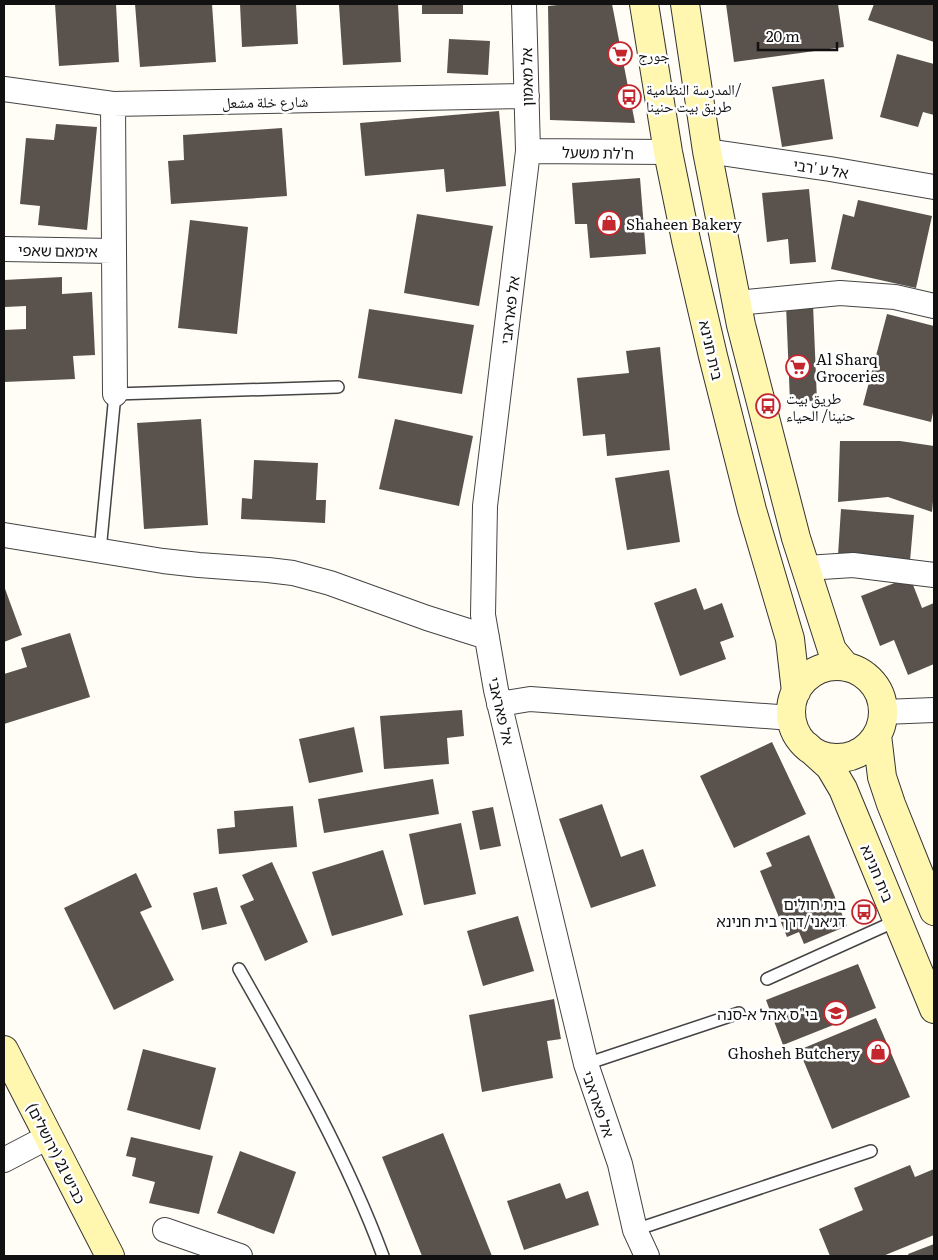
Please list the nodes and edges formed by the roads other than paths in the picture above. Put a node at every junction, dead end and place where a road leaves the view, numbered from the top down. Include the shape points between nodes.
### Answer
1 (524, 4) edge
2 (644, 4) edge
3 (685, 4) edge
4 (4, 89) edge
5 (527, 96) junction
6 (113, 104) junction
7 (528, 151) junction
8 (707, 151) junction
9 (668, 152) junction
10 (934, 187) edge
11 (4, 249) edge
12 (113, 251) junction
13 (737, 303) junction
14 (934, 306) edge
15 (338, 387) dead end
16 (115, 394) junction
17 (4, 535) edge
18 (100, 551) junction
19 (806, 568) junction
20 (934, 575) edge
21 (487, 637) junction
22 (846, 667) junction
23 (796, 692) junction
24 (499, 704) junction
25 (934, 710) edge
26 (792, 718) junction
27 (880, 724) junction
28 (807, 746) junction
29 (929, 882) edge
30 (934, 910) edge
31 (898, 920) junction
32 (239, 968) dead end
33 (767, 979) dead end
34 (934, 1009) edge
35 (739, 1013) dead end
36 (4, 1050) edge
37 (586, 1064) junction
38 (48, 1137) junction
39 (871, 1151) dead end
40 (4, 1160) edge
41 (165, 1230) dead end
42 (635, 1230) junction
43 (110, 1256) edge
44 (240, 1256) edge
45 (383, 1256) edge
46 (647, 1256) edge

1 - 5 street, אל מאמון
2 - 9 street, בית חנינא
3 - 8 street
4 - 6 street, شارع خلة مشعل
5 - 6 street, شارع خلة مشعل
5 - 7 street, אל מאמון
6 - 12 street
7 - 9 street, ח'לת משעל
7 - 21 street, אל פאראבי via 485,506 482,614
8 - 10 street, אל ע 'רבי
8 - 13 street
9 - 23 street, בית חנינא via 713,356 752,510 790,639
11 - 12 street, אימאם שאפי
12 - 16 street
13 - 14 street via 840,293 895,297
13 - 19 street via 769,439
15 - 16 lane
16 - 18 lane
17 - 18 street
18 - 21 street via 199,566 293,573
19 - 20 street via 852,565
19 - 22 street via 832,650
21 - 24 street, אל פאראבי
22 - 23 street via 818,670 805,679
22 - 27 street via 861,672 873,682 881,696
23 - 26 street
24 - 26 street via 530,699
24 - 37 street, אל פאראבי
25 - 27 street
26 - 28 street via 797,734
27 - 28 street via 866,748 852,755 836,758
27 - 29 street via 882,777 891,804
28 - 31 street, בית חנינא via 830,767 843,789
29 - 30 street
31 - 33 lane
31 - 34 street, בית חנינא
32 - 45 lane via 292,1061 342,1160
35 - 37 lane
36 - 38 street, כביש 21 (ירושלים)
37 - 42 street, אל פאראבי via 620,1164
38 - 40 street
38 - 43 street, כביש 21 (ירושלים)
39 - 42 lane
41 - 44 street
42 - 46 street, אל פאראבי

